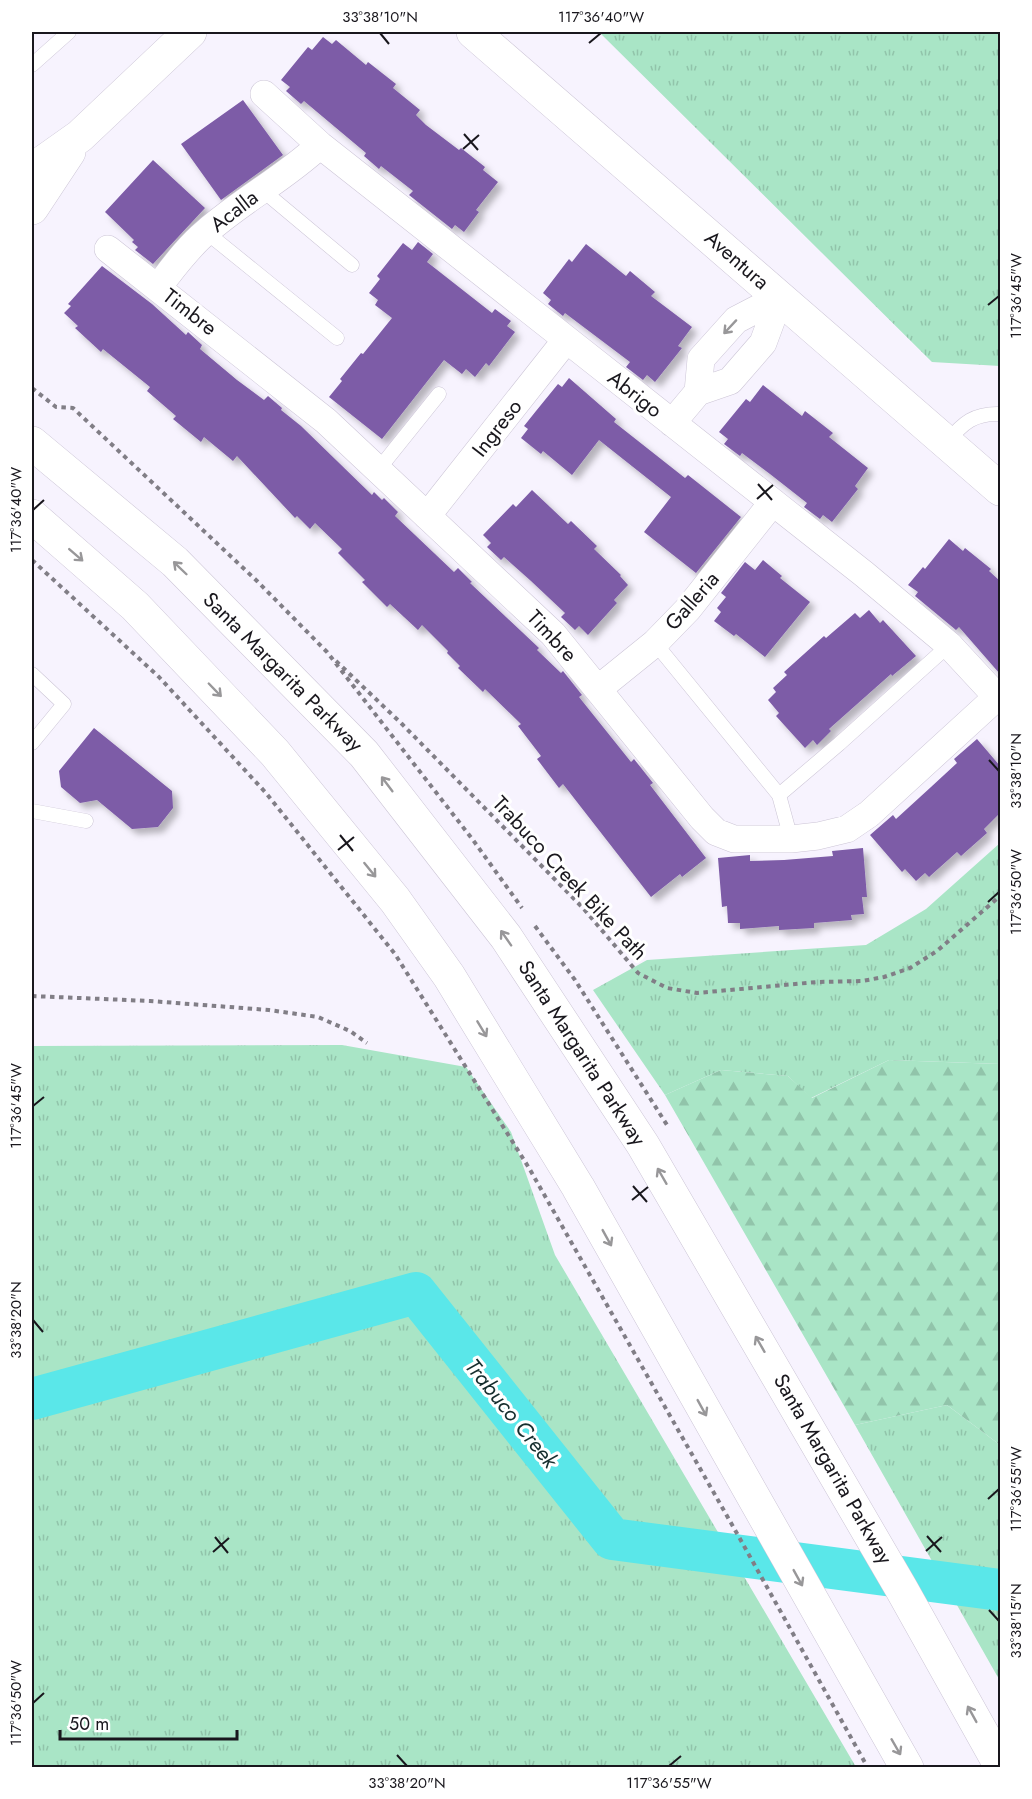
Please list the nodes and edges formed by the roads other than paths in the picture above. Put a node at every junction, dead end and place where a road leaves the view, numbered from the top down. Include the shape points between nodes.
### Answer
1 (69, 32) edge
2 (190, 32) edge
3 (473, 32) edge
4 (32, 65) edge
5 (264, 94) dead end
6 (80, 136) junction
7 (320, 146) junction
8 (32, 170) edge
9 (261, 189) junction
10 (32, 208) edge
11 (206, 232) junction
12 (108, 249) dead end
13 (352, 265) dead end
14 (158, 287) junction
15 (780, 297) junction
16 (337, 338) dead end
17 (566, 340) junction
18 (698, 392) junction
19 (439, 394) dead end
20 (1000, 414) edge
21 (672, 423) junction
22 (947, 442) junction
23 (32, 443) edge
24 (378, 470) junction
25 (1000, 489) edge
26 (774, 502) junction
27 (32, 516) edge
28 (427, 516) junction
29 (655, 643) junction
30 (949, 645) junction
31 (32, 674) edge
32 (598, 689) junction
33 (999, 698) edge
34 (32, 743) edge
35 (779, 795) junction
36 (32, 811) edge
37 (86, 821) dead end
38 (791, 839) junction
39 (1000, 1765) edge
40 (907, 1767) edge

1 - 4 lane
2 - 6 main road
3 - 15 main road, Aventura
5 - 7 street, Abrigo
6 - 8 main road
6 - 10 main road
7 - 9 street, Acalla
7 - 17 street, Abrigo
9 - 11 street, Acalla
9 - 13 lane
11 - 14 street, Acalla
11 - 16 lane
12 - 14 street, Timbre
14 - 24 street, Timbre via 326,421
15 - 18 street via 763,343 730,381
15 -> 18 street via 736,320 701,359
15 - 22 main road, Aventura
17 - 21 street, Abrigo
17 - 28 street, Ingreso
18 - 21 street
19 - 24 lane
20 - 22 lane via 970,419
21 - 26 street, Abrigo
22 - 25 main road, Aventura
39 -> 23 main road, Santa Margarita Parkway via 643,1145 506,937 364,754 175,562
24 - 28 street, Timbre
26 - 29 street, Galleria via 688,609
26 - 30 street, Abrigo
27 -> 40 main road via 135,606 275,753 395,900 449,976 578,1187
28 - 32 street, Timbre via 553,634
29 - 32 street, Galleria
29 - 35 lane
30 - 33 street, Abrigo
30 - 35 lane
31 - 34 lane via 64,704
32 - 38 street, Timbre via 716,832 734,839
33 - 38 street, Timbre via 869,814 847,829
35 - 38 lane
36 - 37 lane

